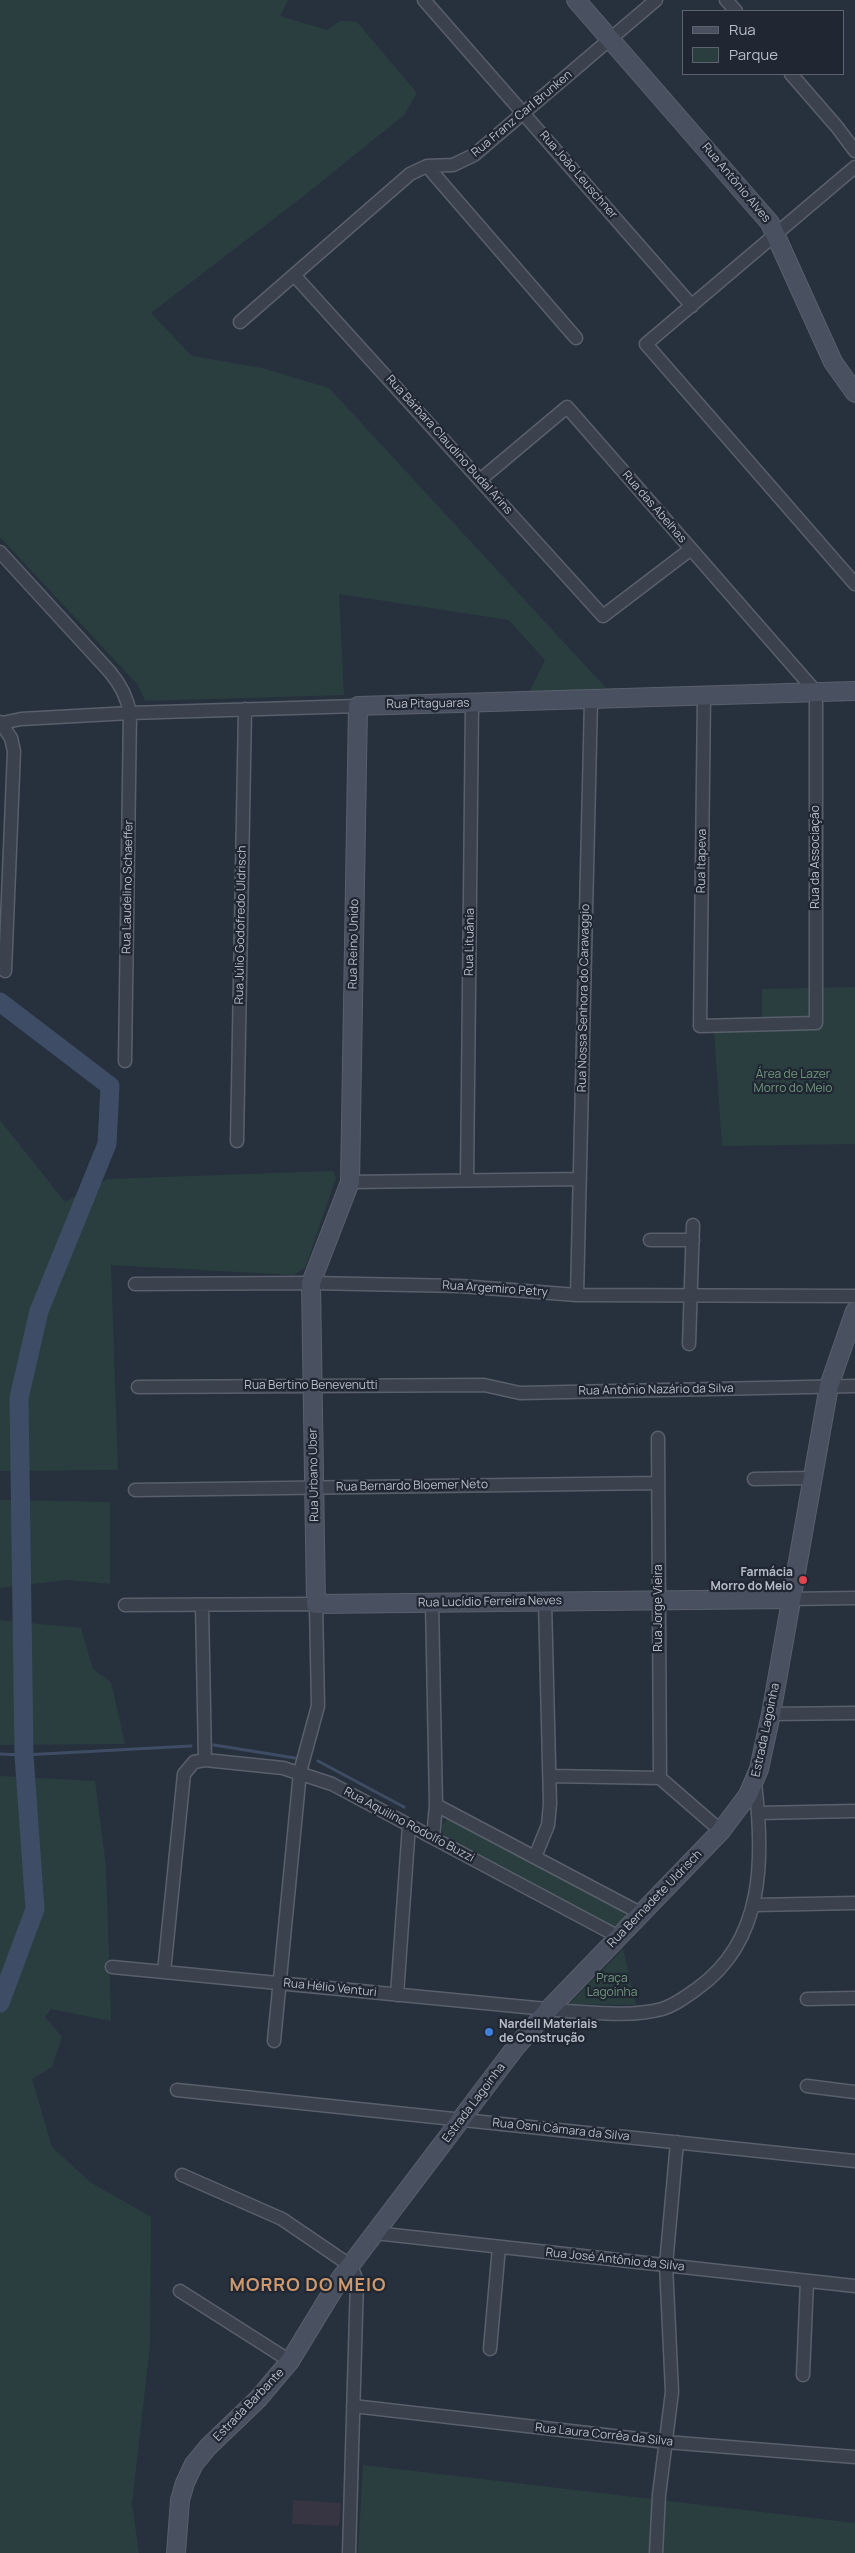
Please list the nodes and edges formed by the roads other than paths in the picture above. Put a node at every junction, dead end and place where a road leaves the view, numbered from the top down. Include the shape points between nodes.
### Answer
1 (424, 0) edge
2 (576, 0) edge
3 (656, 0) edge
4 (726, 0) edge
5 (735, 10) edge
6 (610, 39) junction
7 (792, 75) edge
8 (524, 114) junction
9 (855, 151) edge
10 (427, 166) junction
11 (855, 167) edge
12 (776, 234) junction
13 (294, 275) junction
14 (692, 306) junction
15 (240, 322) dead end
16 (576, 338) dead end
17 (855, 393) edge
18 (480, 480) junction
19 (691, 548) junction
20 (0, 552) edge
21 (855, 584) edge
22 (855, 691) edge
23 (816, 692) junction
24 (704, 696) junction
25 (591, 700) junction
26 (472, 704) junction
27 (358, 706) junction
28 (245, 709) junction
29 (130, 713) junction
30 (1, 723) edge
31 (5, 971) dead end
32 (700, 1026) joint
33 (125, 1060) dead end
34 (236, 1141) dead end
35 (580, 1179) junction
36 (467, 1180) junction
37 (350, 1182) junction
38 (693, 1226) dead end
39 (650, 1240) dead end
40 (693, 1240) junction
41 (311, 1283) junction
42 (135, 1284) dead end
43 (577, 1295) junction
44 (691, 1295) junction
45 (855, 1296) edge
46 (855, 1311) edge
47 (689, 1344) dead end
48 (484, 1385) joint
49 (312, 1386) junction
50 (830, 1386) junction
51 (855, 1386) edge
52 (138, 1387) dead end
53 (658, 1438) dead end
54 (812, 1478) junction
55 (754, 1479) dead end
56 (658, 1483) junction
57 (314, 1487) junction
58 (135, 1490) dead end
59 (855, 1598) edge
60 (790, 1599) junction
61 (660, 1600) junction
62 (544, 1602) junction
63 (432, 1603) junction
64 (316, 1604) junction
65 (124, 1605) dead end
66 (202, 1605) junction
67 (855, 1713) edge
68 (771, 1714) junction
69 (205, 1760) junction
70 (300, 1772) junction
71 (550, 1776) junction
72 (660, 1778) junction
73 (755, 1783) junction
74 (436, 1805) junction
75 (855, 1811) edge
76 (758, 1813) junction
77 (409, 1824) junction
78 (721, 1831) junction
79 (433, 1838) junction
80 (535, 1857) junction
81 (855, 1903) edge
82 (755, 1905) junction
83 (642, 1914) junction
84 (619, 1937) junction
85 (112, 1966) dead end
86 (164, 1972) junction
87 (280, 1983) junction
88 (397, 1994) junction
89 (855, 1998) edge
90 (807, 1999) dead end
91 (549, 2009) junction
92 (274, 2041) dead end
93 (807, 2086) dead end
94 (177, 2090) dead end
95 (855, 2092) edge
96 (462, 2120) junction
97 (677, 2142) junction
98 (855, 2161) edge
99 (182, 2175) dead end
100 (375, 2233) junction
101 (499, 2247) junction
102 (666, 2265) junction
103 (351, 2266) junction
104 (807, 2281) junction
105 (855, 2286) edge
106 (180, 2291) dead end
107 (490, 2348) dead end
108 (290, 2361) junction
109 (803, 2375) dead end
110 (354, 2406) junction
111 (666, 2442) junction
112 (855, 2457) edge
113 (176, 2553) edge
114 (349, 2553) edge
115 (656, 2553) edge

1 - 8 street, Rua João Leuschner
2 - 6 street, Rua Antônio Alves
3 - 6 street, Rua Franz Carl Brunken
4 - 5 street
6 - 8 street, Rua Franz Carl Brunken
6 - 12 street, Rua Antônio Alves via 749,196
7 - 9 street
8 - 10 street, Rua Franz Carl Brunken via 464,162
8 - 14 street, Rua João Leuschner
10 - 13 street, Rua Franz Carl Brunken via 410,174
10 - 16 street
11 - 12 street
12 - 14 street
12 - 17 street, Rua Antônio Alves via 833,362
13 - 15 street, Rua Franz Carl Brunken
13 - 18 street, Rua Bárbara Claudino Budal Arins
14 - 21 street via 646,344
18 - 19 street, Rua Bárbara Claudino Budal Arins via 603,616
18 - 19 street, Rua das Abelhas via 568,407
19 - 23 street, Rua das Abelhas
20 - 29 street, Rua Laudelino Schaeffer via 116,680 125,694
22 - 23 street, Rua Pitaguaras
23 - 24 street, Rua Pitaguaras
23 - 32 street, Rua da Associação via 816,1023
24 - 25 street, Rua Pitaguaras
24 - 32 street, Rua Itapeva
25 - 26 street, Rua Pitaguaras
25 - 35 street, Rua Nossa Senhora do Caravaggio
26 - 27 street, Rua Pitaguaras
26 - 36 street, Rua Lituânia
27 - 28 street, Rua Pitaguaras
27 - 37 street, Rua Reino Unido
28 - 29 street, Rua Pitaguaras
28 - 34 street, Rua Júlio Godofredo Uldrisch
29 - 30 street, Rua Pitaguaras
29 - 33 street, Rua Laudelino Schaeffer
30 - 31 street via 11,738 14,750
35 - 36 street
35 - 43 street, Rua Nossa Senhora do Caravaggio
36 - 37 street
37 - 41 street, Rua Urbano Uber
38 - 40 street
39 - 40 street
40 - 44 street
41 - 42 street, Rua Argemiro Petry
41 - 43 street, Rua Argemiro Petry via 460,1286
41 - 49 street, Rua Urbano Uber
43 - 44 street, Rua Argemiro Petry
44 - 45 street, Rua Argemiro Petry
44 - 47 street
46 - 50 street, Estrada Lagoinha
48 - 49 street, Rua Bertino Benevenutti
48 - 50 street, Rua Antônio Nazário da Silva via 520,1394
49 - 52 street, Rua Bertino Benevenutti
49 - 57 street, Rua Urbano Uber
50 - 51 street, Rua Antônio Nazário da Silva
50 - 54 street, Estrada Lagoinha
53 - 56 street, Rua Jorge Vieira
54 - 55 street
54 - 60 street, Estrada Lagoinha
56 - 57 street, Rua Bernardo Bloemer Neto
56 - 61 street, Rua Jorge Vieira
57 - 58 street, Rua Bernardo Bloemer Neto
57 - 64 street, Rua Urbano Uber
59 - 60 street, Rua Lucídio Ferreira Neves
60 - 61 street, Rua Lucídio Ferreira Neves
60 - 68 street, Estrada Lagoinha
61 - 62 street, Rua Lucídio Ferreira Neves
61 - 72 street, Rua Jorge Vieira
62 - 63 street, Rua Lucídio Ferreira Neves
62 - 71 street
63 - 64 street, Rua Lucídio Ferreira Neves
63 - 74 street
64 - 66 street, Rua Lucídio Ferreira Neves
64 - 70 street, Rua Urbano Uber via 318,1706
65 - 66 street, Rua Lucídio Ferreira Neves
66 - 69 street
67 - 68 street
68 - 73 street, Estrada Lagoinha
69 - 70 street, Rua Aquilino Rodolfo Buzzi
69 - 86 street, Rua Aquilino Rodolfo Buzzi via 194,1762 184,1774
70 - 77 street, Rua Aquilino Rodolfo Buzzi via 332,1784
70 - 87 street, Rua Urbano Uber
71 - 72 street
71 - 80 street via 548,1826
72 - 78 street
73 - 76 street, Estrada Lagoinha
73 - 78 street, Rua Bernadete Uldrisch via 742,1806
74 - 79 street
74 - 80 street
75 - 76 street
76 - 82 street, Estrada Lagoinha via 759,1868
77 - 79 street, Rua Aquilino Rodolfo Buzzi
77 - 88 street
78 - 83 street, Rua Bernadete Uldrisch
79 - 84 street, Rua Aquilino Rodolfo Buzzi
80 - 83 street
81 - 82 street
82 - 91 street, Estrada Lagoinha via 744,1934 729,1958 708,1981 674,2004 642,2012
83 - 84 street, Rua Bernadete Uldrisch
84 - 91 street, Rua Bernadete Uldrisch
85 - 86 street, Rua Hélio Venturi
86 - 87 street, Rua Hélio Venturi
87 - 88 street, Rua Hélio Venturi
87 - 92 street, Rua Urbano Uber
88 - 91 street, Rua Hélio Venturi
89 - 90 street
91 - 96 street, Estrada Lagoinha via 515,2048
93 - 95 street
94 - 96 street, Rua Osni Câmara da Silva
96 - 97 street, Rua Osni Câmara da Silva
96 - 100 street, Estrada Lagoinha
97 - 98 street, Rua Osni Câmara da Silva
97 - 102 street
99 - 103 street via 282,2219
100 - 101 street, Rua José Antônio da Silva
100 - 103 street, Estrada Lagoinha
101 - 102 street, Rua José Antônio da Silva
101 - 107 street
102 - 104 street, Rua José Antônio da Silva
102 - 111 street via 672,2376
103 - 108 street, Estrada Barbante
103 - 110 street via 357,2281
104 - 105 street, Rua José Antônio da Silva
104 - 109 street
106 - 108 street
108 - 113 street, Estrada Barbante via 194,2464 180,2500
110 - 111 street, Rua Laura Corrêa da Silva
110 - 114 street
111 - 112 street, Rua Laura Corrêa da Silva
111 - 115 street

